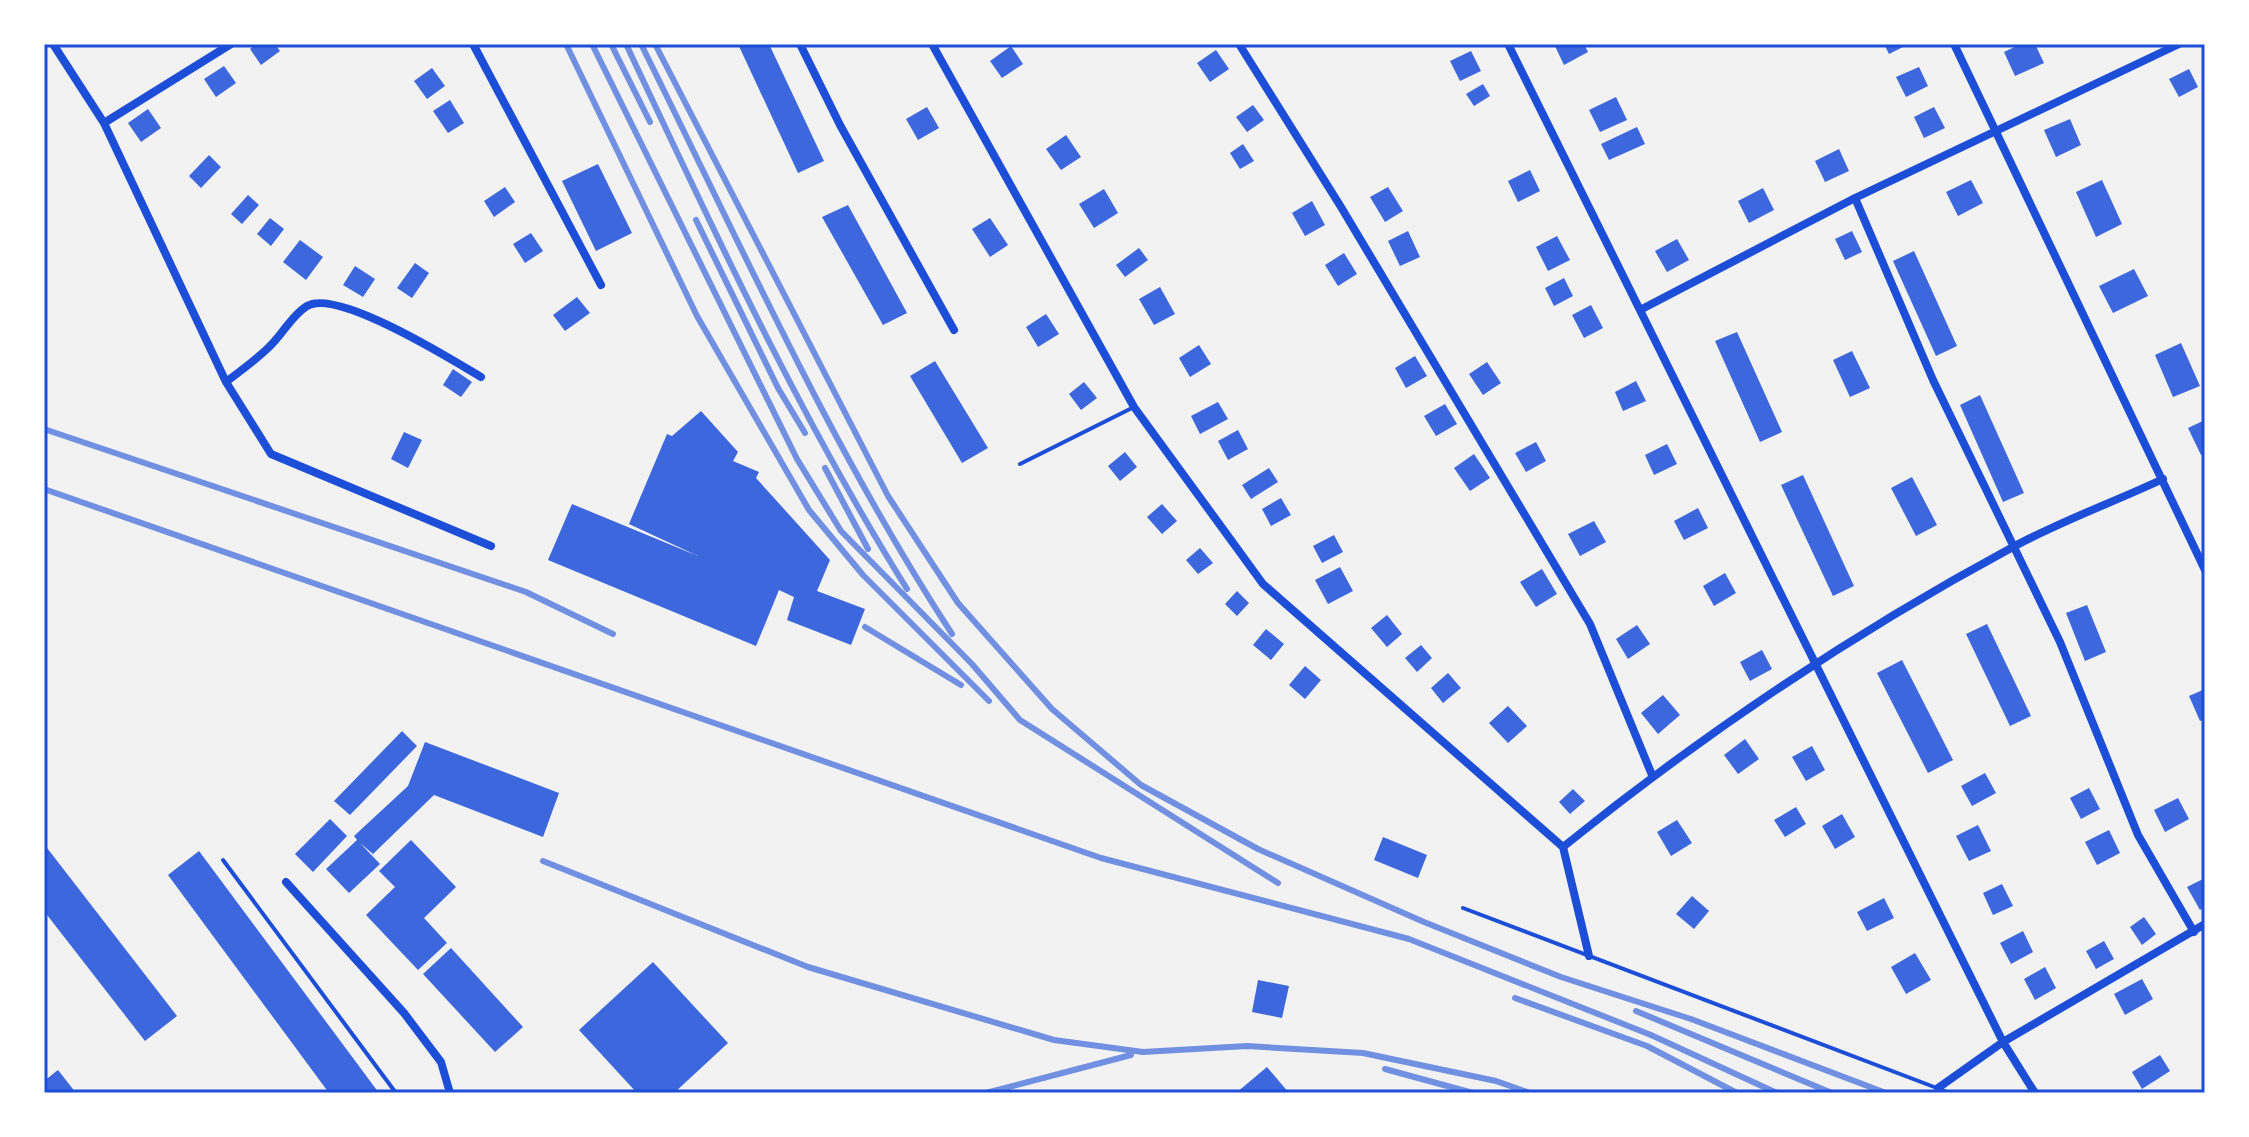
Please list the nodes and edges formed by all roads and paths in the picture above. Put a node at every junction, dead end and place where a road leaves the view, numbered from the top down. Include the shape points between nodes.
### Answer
1 (53, 44) edge
2 (231, 44) edge
3 (473, 44) edge
4 (800, 44) edge
5 (932, 44) edge
6 (1239, 44) edge
7 (1508, 44) edge
8 (1954, 44) edge
9 (2179, 44) edge
10 (104, 123) junction
11 (1994, 130) junction
12 (1855, 198) junction
13 (601, 285) dead end
14 (1640, 310) junction
15 (954, 330) dead end
16 (481, 377) dead end
17 (226, 382) junction
18 (1134, 407) junction
19 (1020, 464) dead end
20 (2163, 479) junction
21 (491, 546) dead end
22 (2015, 546) junction
23 (2205, 570) edge
24 (1817, 663) junction
25 (1652, 775) junction
26 (1563, 847) junction
27 (223, 860) dead end
28 (286, 882) dead end
29 (1463, 908) dead end
30 (2205, 924) edge
31 (2194, 932) junction
32 (1589, 956) junction
33 (2003, 1042) junction
34 (1938, 1088) junction
35 (396, 1093) edge
36 (450, 1093) edge
37 (1950, 1093) edge
38 (2035, 1093) edge

1 - 10 street
2 - 10 street
3 - 13 street
4 - 15 street
5 - 18 street
6 - 25 street via 1590,624
7 - 14 street
8 - 11 street
9 - 11 street
10 - 17 street
11 - 12 street
11 - 20 street
12 - 14 street
12 - 22 street via 1933,380
14 - 24 street
16 - 17 street via 384,325 344,307 319,303 307,306
17 - 21 street via 271,454
18 - 19 lane
18 - 26 street via 1263,584
20 - 22 street
20 - 23 street
22 - 24 street
22 - 31 street via 2138,835
24 - 25 street
24 - 33 street
25 - 26 street
26 - 32 street
27 - 35 lane
28 - 36 street via 404,1013 441,1062
29 - 32 lane
30 - 31 street
31 - 33 street
32 - 34 lane
33 - 34 street
33 - 38 street
34 - 37 lane

